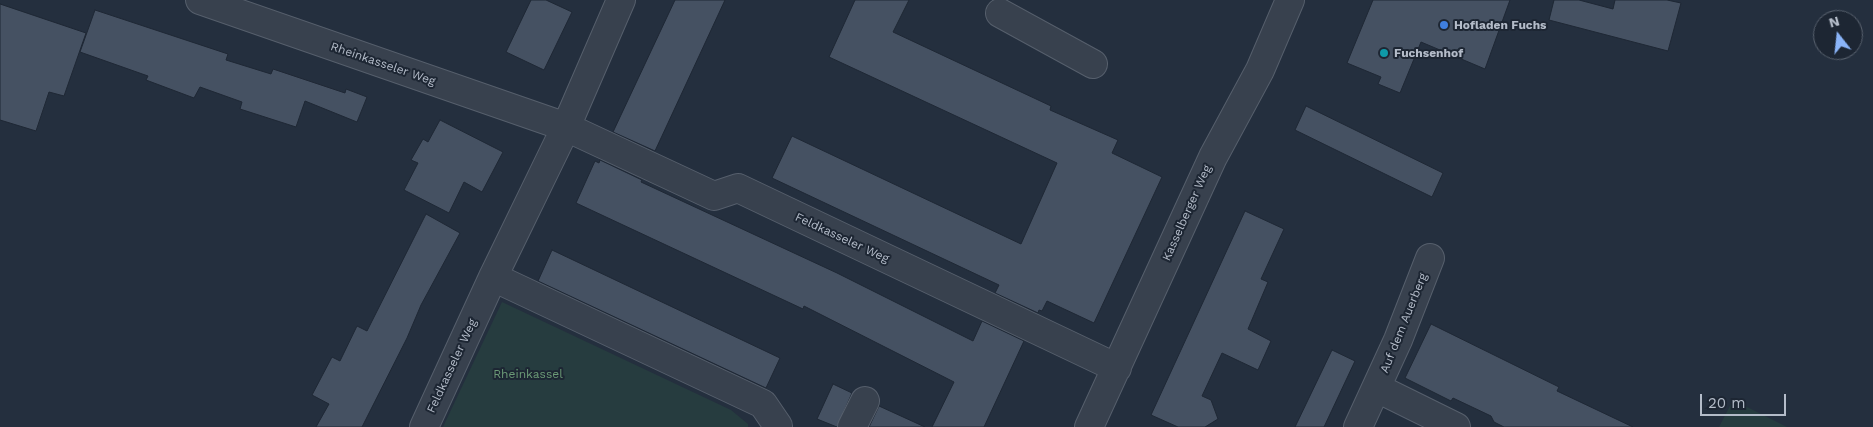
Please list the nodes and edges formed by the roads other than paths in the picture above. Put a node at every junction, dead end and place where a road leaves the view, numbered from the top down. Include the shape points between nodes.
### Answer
1 (200, 0) edge
2 (621, 0) edge
3 (1290, 0) edge
4 (1000, 13) dead end
5 (1093, 64) dead end
6 (566, 127) junction
7 (1430, 258) dead end
8 (493, 277) junction
9 (1117, 368) junction
10 (1377, 388) junction
11 (865, 401) dead end
12 (782, 426) edge
13 (424, 427) edge
14 (852, 427) edge
15 (1089, 427) edge
16 (1358, 427) edge
17 (1456, 427) edge

1 - 6 street, Rheinkasseler Weg
2 - 6 street, Feldkasseler Weg
3 - 9 street, Kasselberger Weg via 1260,70 1213,157
4 - 5 street
6 - 8 street, Feldkasseler Weg
6 - 9 street, Feldkasseler Weg via 714,196 738,188
7 - 10 street, Auf dem Auerberg
8 - 12 street via 763,404
8 - 13 street, Feldkasseler Weg
9 - 15 street, Kasselberger Weg
10 - 16 street, Auf dem Auerberg
10 - 17 street, Auf dem Auerberg
11 - 14 street

